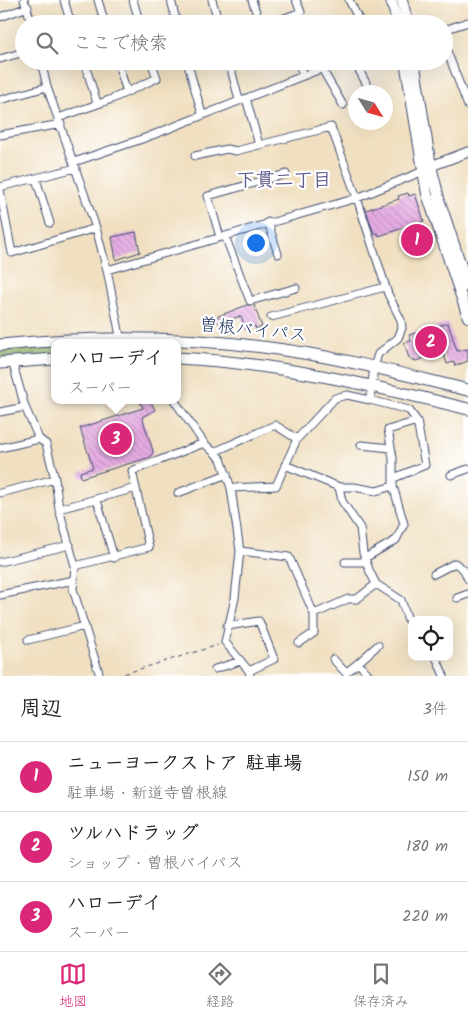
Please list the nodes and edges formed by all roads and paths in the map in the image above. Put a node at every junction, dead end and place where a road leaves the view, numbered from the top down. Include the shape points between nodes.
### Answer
1 (64, 0) edge
2 (98, 0) edge
3 (134, 0) edge
4 (171, 0) edge
5 (212, 0) edge
6 (252, 0) edge
7 (296, 0) edge
8 (349, 0) edge
9 (391, 0) edge
10 (402, 0) edge
11 (26, 4) edge
12 (68, 15) edge
13 (102, 15) edge
14 (138, 15) edge
15 (175, 15) edge
16 (216, 15) edge
17 (257, 15) edge
18 (295, 15) edge
19 (356, 15) edge
20 (395, 15) edge
21 (406, 15) edge
22 (0, 17) edge
23 (468, 22) edge
24 (453, 27) edge
25 (15, 55) edge
26 (0, 60) edge
27 (453, 67) edge
28 (43, 70) edge
29 (87, 70) edge
30 (120, 70) edge
31 (155, 70) edge
32 (190, 70) edge
33 (232, 70) edge
34 (301, 70) edge
35 (319, 70) edge
36 (323, 70) edge
37 (359, 70) edge
38 (406, 70) edge
39 (415, 70) edge
40 (303, 76) junction
41 (366, 84) dead end
42 (47, 87) junction
43 (127, 92) junction
44 (242, 99) junction
45 (0, 100) edge
46 (97, 103) junction
47 (342, 106) dead end
48 (468, 106) edge
49 (202, 114) junction
50 (60, 121) junction
51 (0, 135) edge
52 (259, 145) junction
53 (468, 152) edge
54 (195, 156) dead end
55 (75, 165) junction
56 (431, 166) junction
57 (422, 172) junction
58 (286, 174) dead end
59 (36, 178) junction
60 (0, 189) edge
61 (357, 198) junction
62 (268, 222) junction
63 (50, 223) dead end
64 (96, 228) junction
65 (222, 237) junction
66 (278, 254) dead end
67 (107, 270) junction
68 (465, 272) edge
69 (385, 287) junction
70 (468, 287) edge
71 (296, 288) dead end
72 (271, 317) dead end
73 (468, 317) edge
74 (121, 339) edge
75 (51, 341) edge
76 (181, 343) edge
77 (0, 344) edge
78 (181, 358) edge
79 (51, 359) edge
80 (12, 361) junction
81 (0, 363) edge
82 (374, 367) junction
83 (371, 385) junction
84 (468, 390) edge
85 (370, 400) junction
86 (177, 404) edge
87 (25, 407) junction
88 (468, 409) edge
89 (0, 412) edge
90 (417, 420) junction
91 (39, 439) junction
92 (297, 439) junction
93 (204, 443) junction
94 (362, 445) dead end
95 (0, 448) edge
96 (391, 448) junction
97 (214, 452) junction
98 (285, 465) junction
99 (468, 469) edge
100 (227, 474) junction
101 (451, 475) dead end
102 (394, 478) junction
103 (56, 479) junction
104 (393, 486) junction
105 (339, 487) junction
106 (136, 488) junction
107 (231, 488) junction
108 (0, 493) edge
109 (178, 493) dead end
110 (97, 500) junction
111 (60, 509) junction
112 (70, 545) junction
113 (240, 551) junction
114 (114, 558) junction
115 (365, 560) junction
116 (0, 562) edge
117 (345, 562) dead end
118 (75, 566) junction
119 (434, 574) dead end
120 (468, 579) edge
121 (74, 580) junction
122 (376, 584) junction
123 (468, 594) edge
124 (0, 595) edge
125 (457, 598) dead end
126 (314, 614) junction
127 (408, 621) edge
128 (85, 626) junction
129 (227, 626) junction
130 (28, 640) dead end
131 (225, 642) junction
132 (299, 643) dead end
133 (378, 645) dead end
134 (332, 659) dead end
135 (438, 661) edge
136 (241, 662) junction
137 (358, 663) junction
138 (215, 669) dead end
139 (250, 673) edge
140 (100, 676) edge
141 (117, 676) edge
142 (370, 676) edge
143 (444, 676) edge

1 - 12 street
2 - 13 street
3 - 14 street
4 - 15 street
5 - 16 street
6 - 17 street
7 - 18 street via 301,12
8 - 19 street
9 - 20 main road
10 - 21 main road
11 - 22 street
23 - 24 street
25 - 26 street
27 - 48 street
28 - 42 street
29 - 46 street
30 - 43 street
31 - 43 street via 157,78
32 - 49 street
33 - 44 street
34 - 40 street
35 - 40 street
36 - 47 street
37 - 41 street
38 - 57 main road
39 - 56 main road
40 - 44 street
42 - 45 street
42 - 50 street
43 - 46 street
44 - 49 street
44 - 52 street
46 - 50 street
49 - 55 street
50 - 51 street
50 - 55 street
52 - 54 street
52 - 61 street via 331,127
53 - 56 street
55 - 59 street
55 - 64 street
56 - 57 street
56 - 68 main road
57 - 61 street
57 - 73 main road
58 - 65 street via 208,196
59 - 60 street
59 - 63 street
60 - 64 street via 12,253
61 - 62 street
61 - 69 street
62 - 65 street
62 - 66 street
64 - 67 street
65 - 67 street
65 - 71 street via 250,301
67 - 74 street
68 - 70 main road
69 - 72 street
69 - 82 street via 402,328 398,338 378,354
75 - 77 highway, 曽根バイパス
76 - 82 highway, 曽根バイパス via 232,344 290,351
78 - 83 highway, 曽根バイパス via 284,368
79 - 80 highway
80 - 81 highway
80 - 87 street
82 - 83 street
82 - 84 highway, 曽根バイパス
83 - 85 street
83 - 88 highway, 曽根バイパス
85 - 90 street via 409,410
85 - 92 street via 339,395
86 - 93 street
87 - 89 street
87 - 91 street
90 - 96 street via 388,430
90 - 102 street via 425,465
91 - 95 street
91 - 103 street via 46,444
92 - 97 street via 275,425
92 - 98 street
93 - 97 street
93 - 106 street via 132,471
94 - 96 street
96 - 102 street
97 - 100 street
98 - 105 street
98 - 107 street via 276,486
99 - 101 street
100 - 107 street
100 - 109 street
102 - 104 street
103 - 108 street
103 - 111 street
104 - 105 street via 376,491 354,486
104 - 115 street via 404,524 402,532 396,540
105 - 115 street via 342,501 360,528
106 - 110 street
106 - 114 street via 149,547
107 - 113 street
110 - 111 street
110 - 114 street
111 - 112 street
112 - 116 street
112 - 118 street
113 - 126 street via 289,557
113 - 129 street via 235,598
114 - 118 street
115 - 117 street
115 - 122 street
118 - 121 street
119 - 120 street via 455,563 464,570
121 - 124 street
121 - 128 street via 73,589
122 - 126 street via 356,599 348,599
122 - 127 street via 400,600
123 - 125 street
126 - 132 street via 314,633
128 - 130 street
128 - 140 street
129 - 131 street
129 - 139 street via 259,621 274,659
131 - 136 street
131 - 141 path
133 - 137 street
134 - 137 street via 346,673
135 - 143 street
136 - 138 street
136 - 139 street
137 - 142 street

